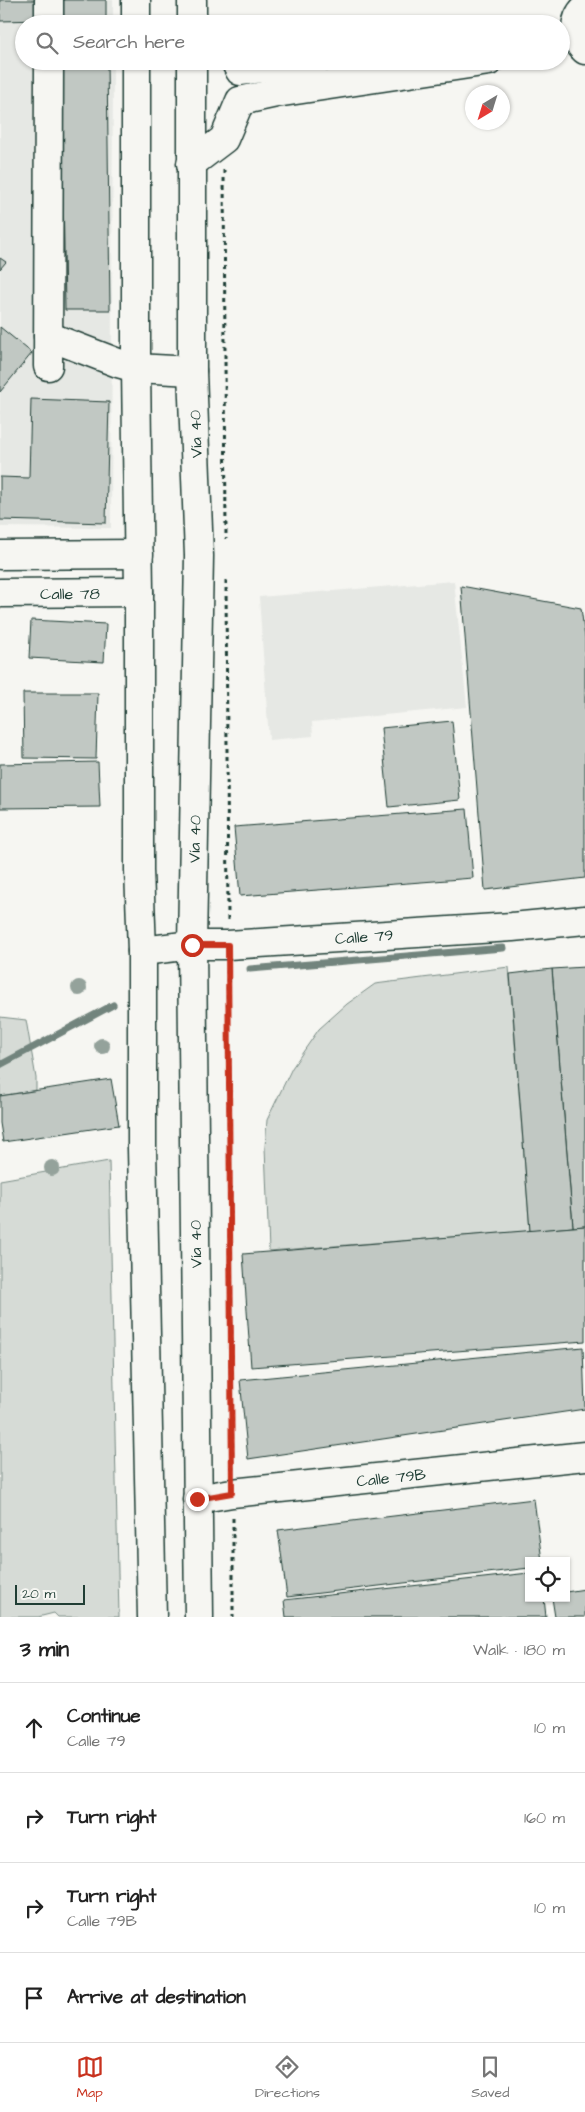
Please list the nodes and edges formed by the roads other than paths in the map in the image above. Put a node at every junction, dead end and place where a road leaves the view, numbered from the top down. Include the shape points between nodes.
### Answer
1 (49, 0) edge
2 (136, 0) edge
3 (192, 0) edge
4 (49, 15) edge
5 (136, 15) edge
6 (192, 15) edge
7 (573, 18) edge
8 (576, 49) edge
9 (49, 70) edge
10 (136, 70) edge
11 (192, 70) edge
12 (238, 70) edge
13 (248, 70) edge
14 (299, 70) edge
15 (393, 70) edge
16 (275, 81) junction
17 (240, 101) junction
18 (191, 164) junction
19 (48, 336) junction
20 (124, 364) junction
21 (48, 366) dead end
22 (192, 371) junction
23 (139, 554) junction
24 (0, 555) edge
25 (139, 592) junction
26 (0, 593) edge
27 (585, 920) edge
28 (192, 945) junction
29 (142, 951) junction
30 (585, 1456) edge
31 (197, 1499) junction
32 (152, 1617) edge
33 (199, 1617) edge

1 - 4 main road
2 - 5 main road
3 - 6 main road
7 - 8 main road
9 - 19 main road
10 - 20 main road
11 - 18 main road, Vía 40
12 - 17 main road
13 - 16 main road
14 - 16 main road
15 - 16 main road
16 - 17 main road
17 - 18 main road via 224,139
18 - 22 main road, Vía 40
19 - 20 main road
19 - 21 main road
20 - 22 main road
20 - 23 main road
22 - 28 main road, Vía 40 via 199,556
23 - 24 main road
23 - 25 main road
25 - 26 main road, Calle 78
25 - 29 main road
27 - 28 main road, Calle 79
28 - 29 main road, Calle 79
28 - 31 main road, Vía 40
29 - 32 main road via 142,1148
30 - 31 main road, Calle 79B
31 - 33 main road, Vía 40

